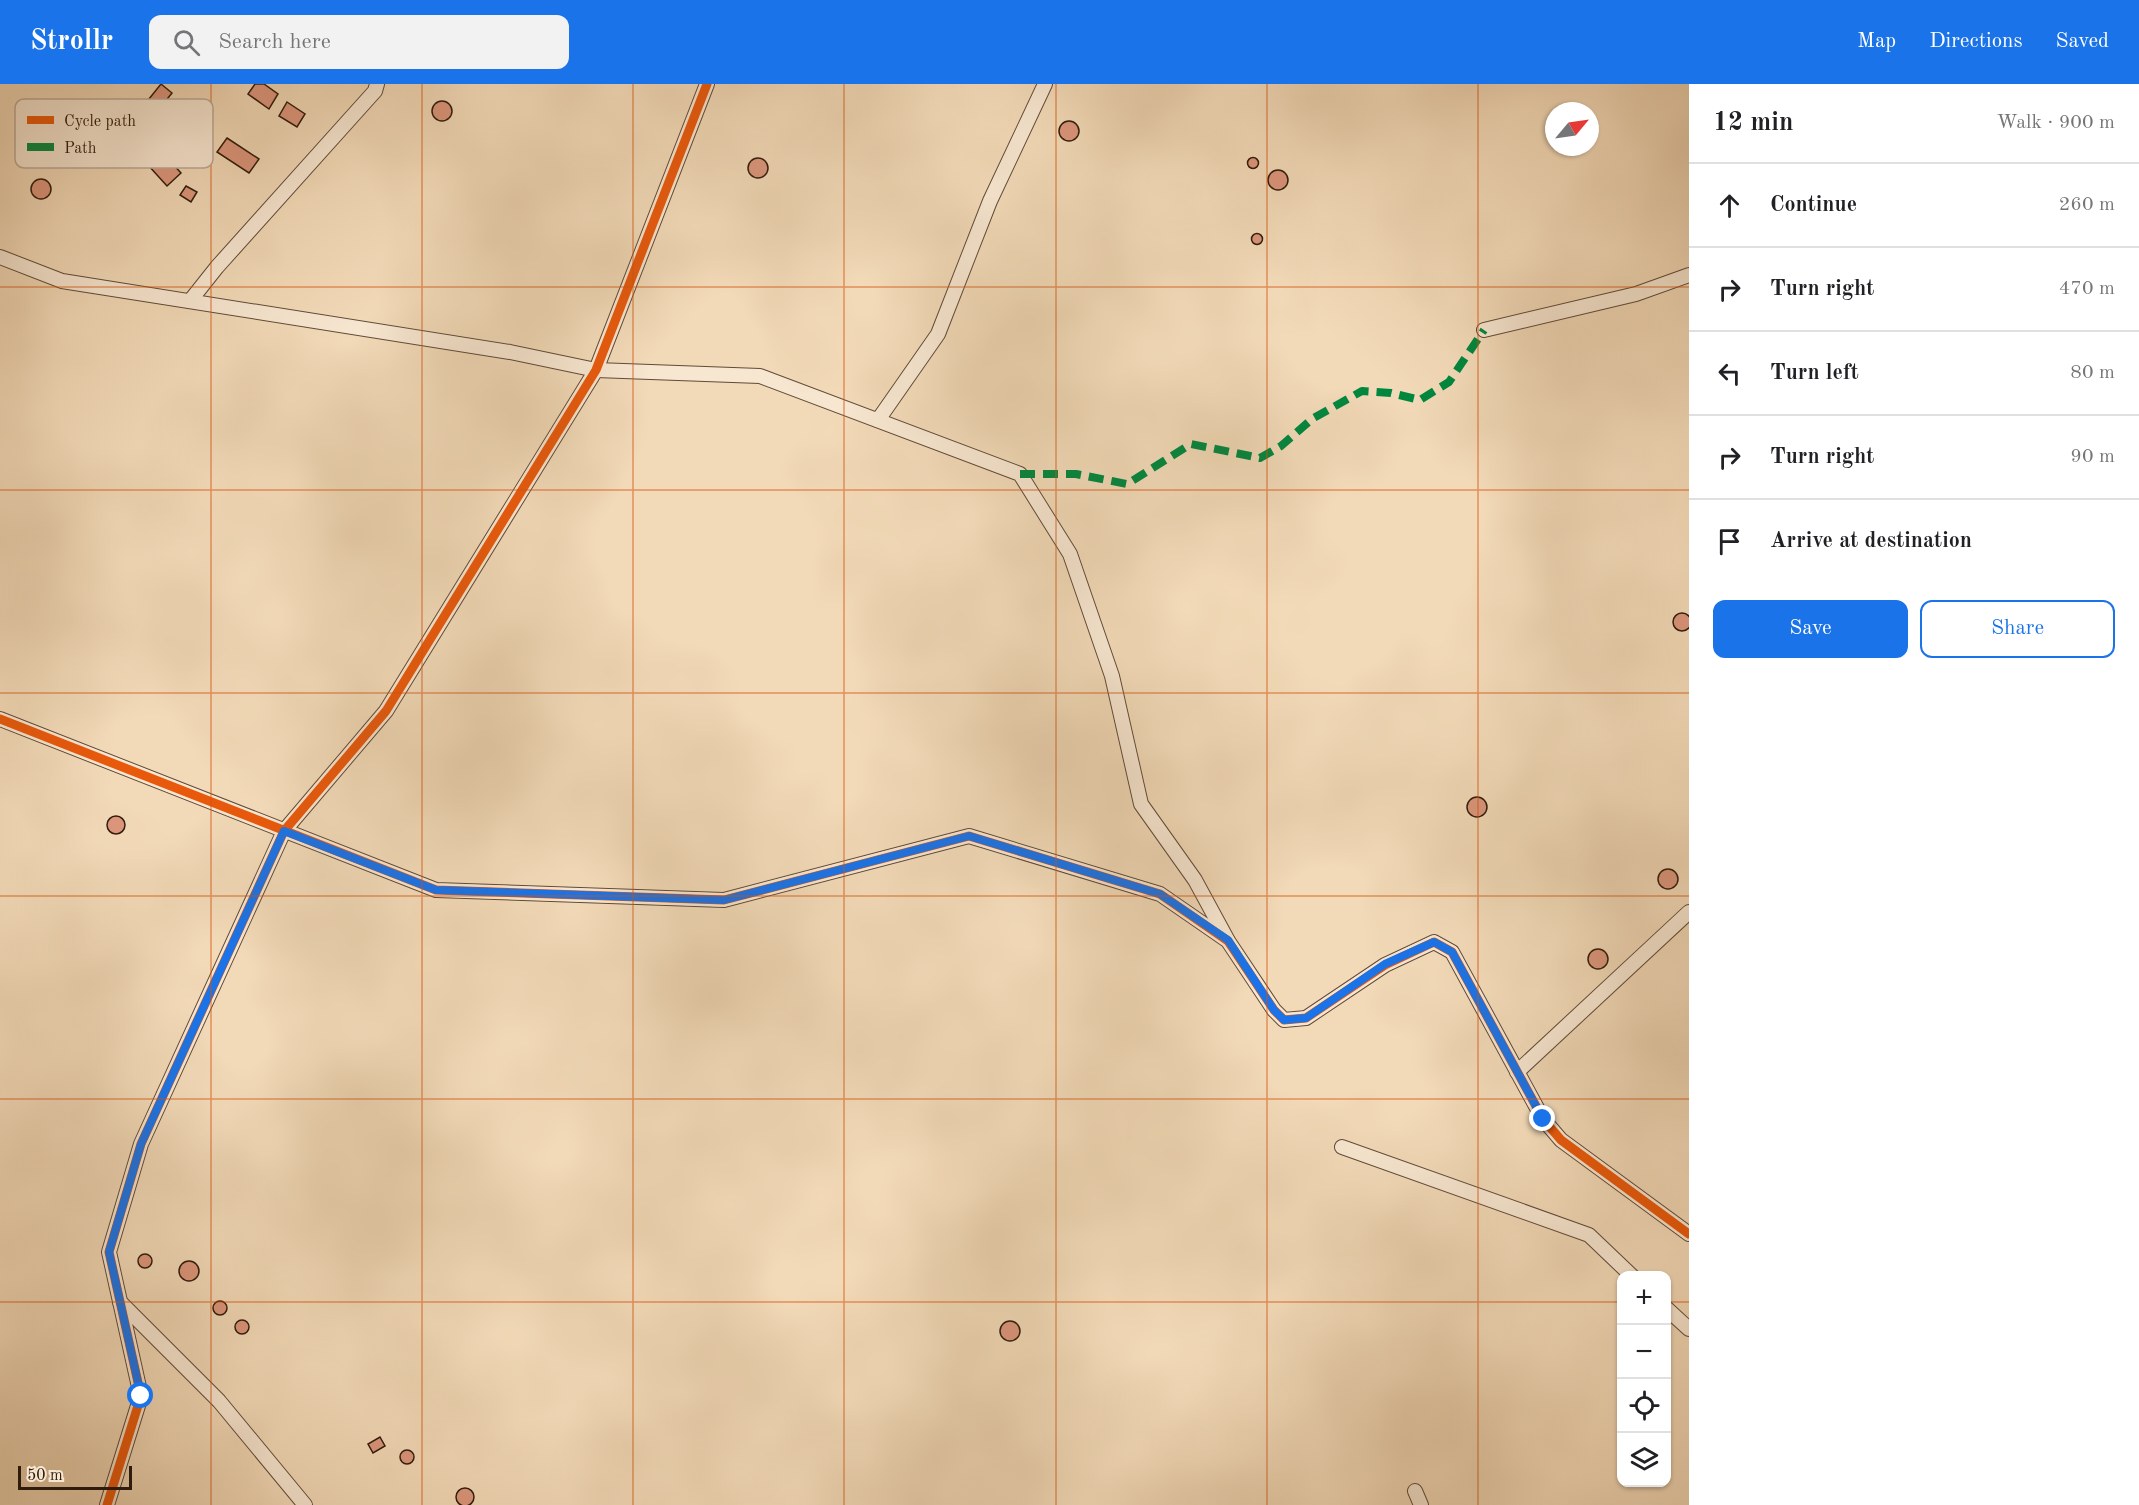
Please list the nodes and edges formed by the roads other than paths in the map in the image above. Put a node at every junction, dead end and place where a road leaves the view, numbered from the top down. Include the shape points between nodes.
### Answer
1 (377, 84) edge
2 (707, 84) edge
3 (1045, 84) edge
4 (0, 257) edge
5 (1689, 275) edge
6 (190, 301) junction
7 (1484, 330) dead end
8 (596, 370) junction
9 (878, 420) junction
10 (0, 720) edge
11 (284, 831) junction
12 (1689, 912) edge
13 (1228, 940) junction
14 (1517, 1072) junction
15 (1342, 1147) dead end
16 (1689, 1234) edge
17 (1628, 1271) edge
18 (120, 1302) junction
19 (1671, 1313) edge
20 (1689, 1329) edge
21 (1414, 1491) dead end
22 (107, 1505) edge
23 (305, 1505) edge
24 (1421, 1505) edge

1 - 6 street via 375,91
2 - 8 street
3 - 9 street via 990,201 938,334
4 - 6 street via 62,281
5 - 7 street via 1636,294
6 - 8 street via 510,352
8 - 9 street via 760,375
8 - 11 street via 386,711
9 - 13 street via 1020,474 1070,554 1112,676 1141,804 1195,880
10 - 11 street
11 - 13 street via 436,890 724,900 969,836 1160,894
11 - 18 street via 141,1144 109,1252
12 - 14 street
13 - 14 street via 1284,1020 1306,1018 1385,964 1434,942 1452,952
14 - 16 street via 1543,1119 1561,1140
15 - 17 street via 1589,1235
18 - 22 street via 141,1396
18 - 23 street via 219,1401
19 - 20 street
21 - 24 street

